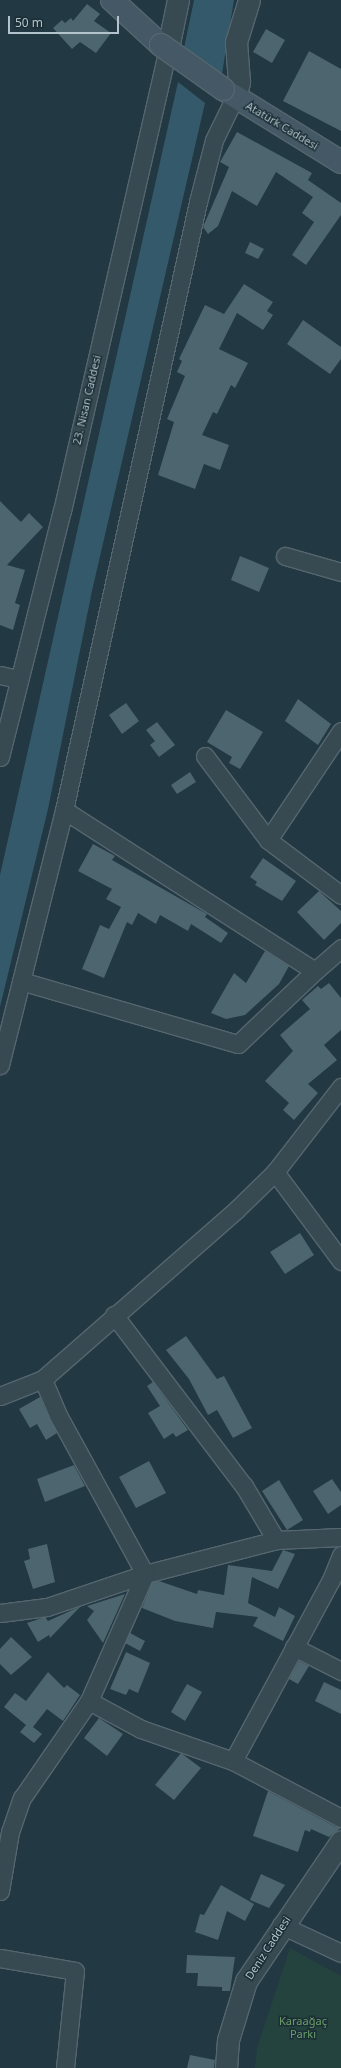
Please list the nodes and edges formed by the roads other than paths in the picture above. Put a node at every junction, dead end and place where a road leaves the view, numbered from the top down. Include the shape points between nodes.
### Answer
1 (112, 0) edge
2 (178, 0) edge
3 (249, 0) edge
4 (165, 44) junction
5 (229, 93) junction
6 (341, 162) edge
7 (285, 556) dead end
8 (341, 572) edge
9 (0, 676) edge
10 (18, 679) junction
11 (341, 731) edge
12 (205, 756) dead end
13 (0, 757) edge
14 (64, 810) junction
15 (268, 840) junction
16 (341, 895) edge
17 (341, 948) edge
18 (315, 971) junction
19 (21, 981) junction
20 (0, 1065) edge
21 (341, 1086) edge
22 (275, 1172) junction
23 (341, 1261) edge
24 (114, 1315) junction
25 (43, 1379) junction
26 (0, 1396) edge
27 (341, 1537) edge
28 (276, 1540) junction
29 (341, 1555) edge
30 (145, 1574) junction
31 (0, 1613) edge
32 (294, 1647) junction
33 (341, 1671) edge
34 (89, 1701) junction
35 (233, 1761) junction
36 (341, 1818) edge
37 (341, 1841) edge
38 (0, 1891) edge
39 (281, 1925) junction
40 (341, 1953) edge
41 (0, 1958) edge
42 (65, 2068) edge
43 (226, 2068) edge

1 - 4 main road, Atatürk Caddesi
2 - 4 street
3 - 5 street via 236,42 239,82
4 - 5 main road, Atatürk Caddesi, bridge
4 - 10 street, 23. Nisan Caddesi via 62,510
5 - 6 main road, Atatürk Caddesi
5 - 14 street via 198,202
7 - 8 street
9 - 10 street
10 - 13 street, 23. Nisan Caddesi
11 - 15 street
12 - 15 street
14 - 18 street
14 - 19 street
15 - 16 street
17 - 18 street
18 - 19 street via 238,1044
19 - 20 street
21 - 22 street
22 - 23 street
22 - 24 street
24 - 25 street
24 - 28 street via 235,1473
25 - 26 street
25 - 30 street via 58,1415
27 - 28 street
28 - 30 street
29 - 32 street via 331,1580
30 - 31 street via 47,1607
30 - 34 street
32 - 33 street
32 - 35 street
34 - 35 street via 141,1728
34 - 38 street via 22,1798 10,1832
35 - 36 street
37 - 39 street, Deniz Caddesi
39 - 40 street
39 - 43 street, Deniz Caddesi via 246,1981 228,2040
41 - 42 street via 75,1972

